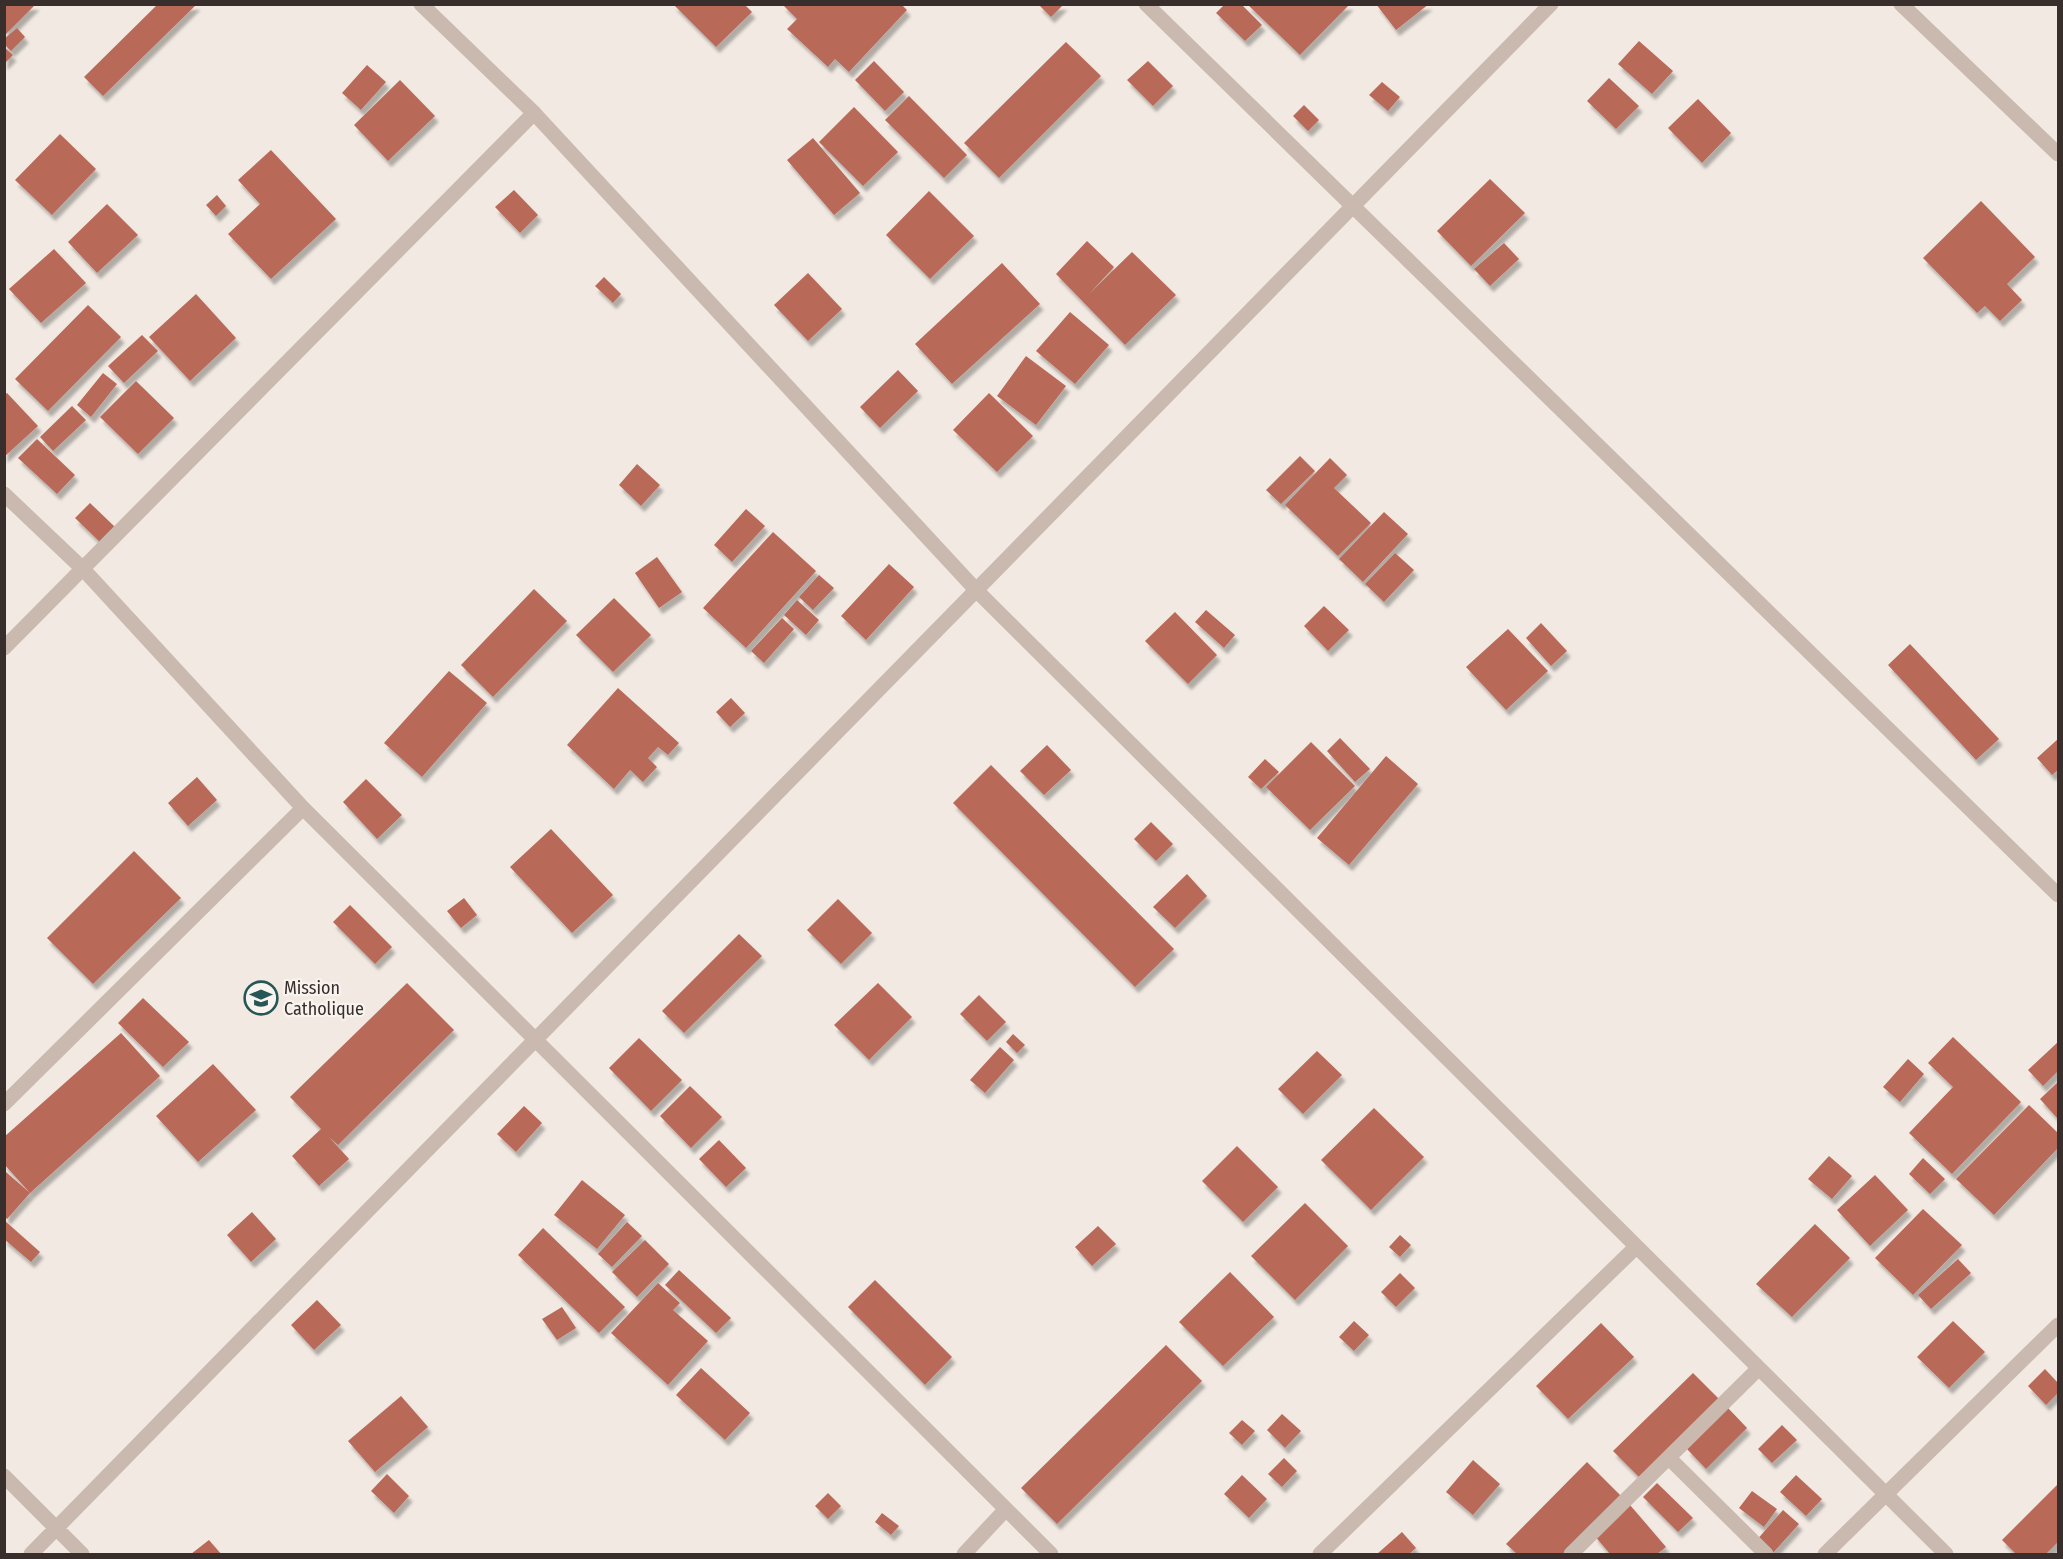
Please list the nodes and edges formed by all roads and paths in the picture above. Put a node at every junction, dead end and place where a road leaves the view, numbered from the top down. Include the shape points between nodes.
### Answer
1 (421, 4) edge
2 (1146, 4) edge
3 (1551, 4) edge
4 (1901, 4) edge
5 (534, 113) junction
6 (2056, 146) edge
7 (1351, 207) junction
8 (4, 494) edge
9 (83, 569) junction
10 (977, 591) junction
11 (4, 648) edge
12 (303, 808) junction
13 (2058, 895) edge
14 (536, 1041) junction
15 (4, 1104) edge
16 (1636, 1247) junction
17 (2058, 1325) edge
18 (1758, 1369) junction
19 (1669, 1458) junction
20 (4, 1476) edge
21 (1887, 1496) junction
22 (1006, 1509) junction
23 (56, 1529) junction
24 (31, 1554) edge
25 (82, 1554) edge
26 (964, 1554) edge
27 (1051, 1554) edge
28 (1320, 1554) edge
29 (1571, 1554) edge
30 (1766, 1554) edge
31 (1825, 1554) edge
32 (1946, 1554) edge

1 - 5 street
2 - 7 street
3 - 7 street
4 - 6 street
5 - 9 street
5 - 10 street
7 - 10 street
7 - 13 street
8 - 9 street
9 - 11 street
9 - 12 street
10 - 14 street
10 - 16 street
12 - 14 street
12 - 15 street
14 - 22 street
14 - 23 street
16 - 18 street
16 - 28 street
17 - 21 street
18 - 19 street
18 - 21 street
19 - 29 street
19 - 30 street
20 - 23 street
21 - 31 street
21 - 32 street
22 - 26 street
22 - 27 street
23 - 24 street
23 - 25 street

